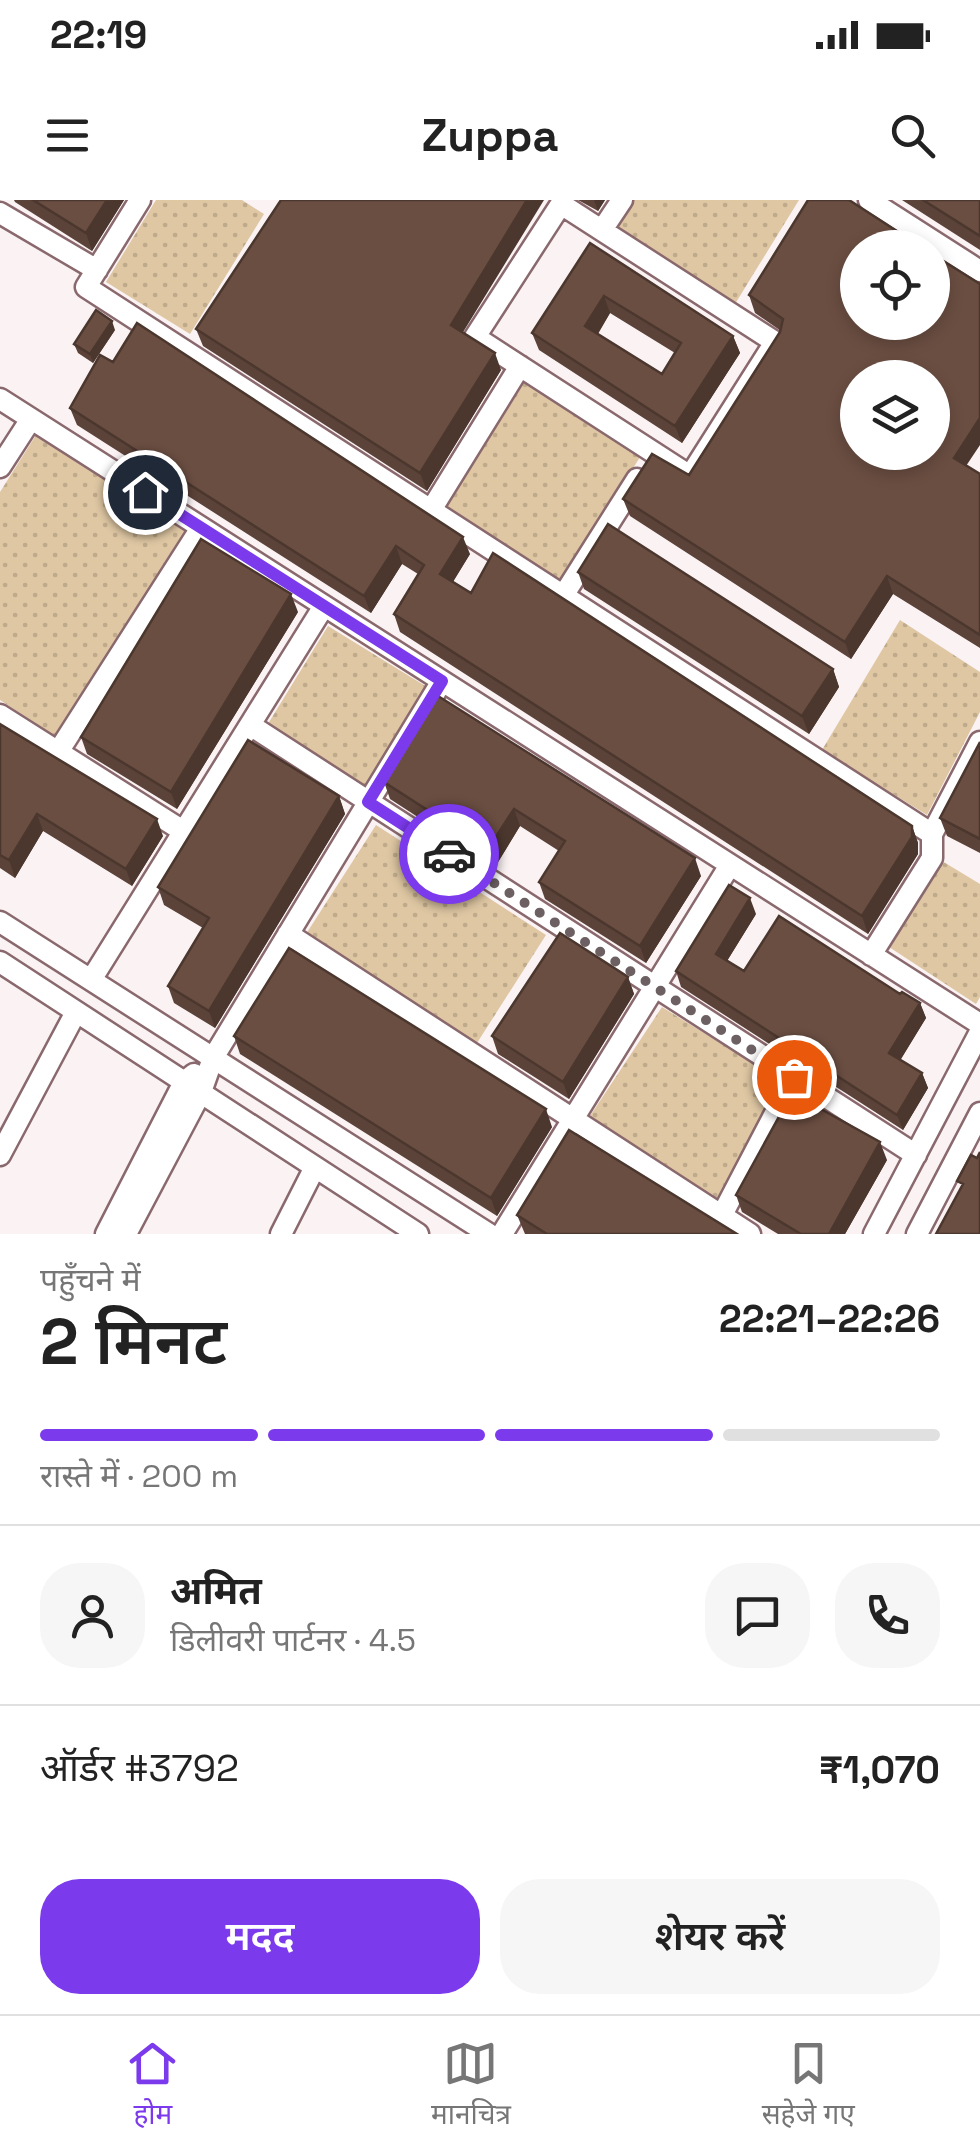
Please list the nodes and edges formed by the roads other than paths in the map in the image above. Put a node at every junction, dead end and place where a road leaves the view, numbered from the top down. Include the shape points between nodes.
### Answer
1 (140, 200) edge
2 (622, 200) edge
3 (869, 200) edge
4 (0, 213) edge
5 (602, 230) junction
6 (97, 270) junction
7 (980, 271) edge
8 (520, 366) junction
9 (0, 399) edge
10 (32, 419) junction
11 (654, 452) junction
12 (0, 467) edge
13 (431, 510) junction
14 (201, 528) junction
15 (563, 596) junction
16 (324, 606) junction
17 (442, 681) junction
18 (0, 715) edge
19 (250, 725) junction
20 (980, 742) edge
21 (58, 752) junction
22 (368, 802) junction
23 (183, 831) junction
24 (932, 834) junction
25 (730, 865) junction
26 (0, 922) edge
27 (288, 934) junction
28 (871, 955) junction
29 (0, 962) edge
30 (91, 980) junction
31 (654, 986) junction
32 (76, 1012) junction
33 (980, 1024) edge
34 (980, 1032) edge
35 (213, 1058) junction
36 (794, 1077) junction
37 (193, 1087) junction
38 (980, 1113) edge
39 (573, 1119) junction
40 (2, 1146) edge
41 (916, 1155) junction
42 (316, 1168) junction
43 (722, 1215) junction
44 (106, 1234) edge
45 (126, 1234) edge
46 (281, 1234) edge
47 (418, 1234) edge
48 (489, 1234) edge
49 (502, 1234) edge
50 (750, 1234) edge
51 (874, 1234) edge
52 (916, 1234) edge

1 - 6 street
2 - 5 street
3 - 7 street
4 - 6 street
5 - 8 street via 561,204 476,337
5 - 11 street via 741,309 776,342 690,476
6 - 13 street via 86,288
8 - 11 street
8 - 13 street
9 - 10 street
10 - 12 street
10 - 14 street
11 - 15 street
13 - 15 street
14 - 16 street
14 - 21 street
15 - 24 street
16 - 17 street
16 - 19 street
17 - 22 street
17 - 25 street
18 - 21 street
19 - 22 street
19 - 23 street
20 - 24 street
21 - 23 street
22 - 27 street
22 - 31 street via 559,936
23 - 30 street
24 - 28 street via 932,858
25 - 28 street
25 - 31 street
26 - 30 street
27 - 35 street
27 - 39 street via 484,1050
28 - 33 street
29 - 32 street
30 - 35 street
31 - 36 street
31 - 39 street
32 - 37 street
32 - 40 street
34 - 41 street
35 - 37 street
35 - 48 street
36 - 41 street
36 - 43 street
37 - 42 street
37 - 44 street
37 - 45 street
38 - 52 street
39 - 43 street
39 - 49 street
41 - 51 street
42 - 46 street
42 - 47 street
43 - 50 street

